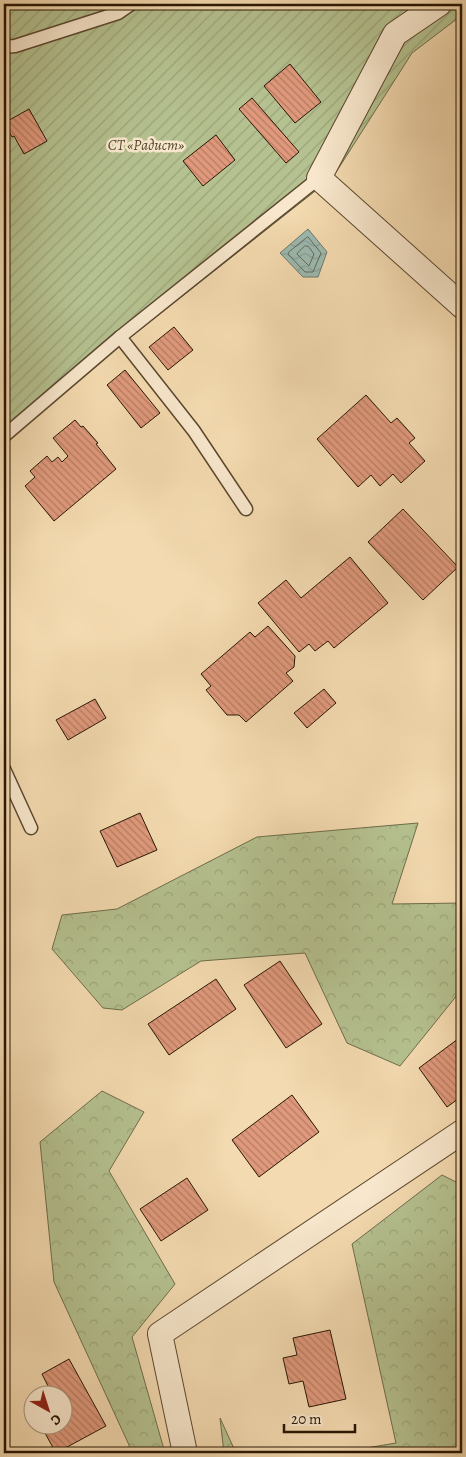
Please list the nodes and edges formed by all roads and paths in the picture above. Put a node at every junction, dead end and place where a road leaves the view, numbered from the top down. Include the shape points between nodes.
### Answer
1 (131, 4) edge
2 (439, 4) edge
3 (4, 47) edge
4 (319, 178) junction
5 (462, 306) edge
6 (120, 336) junction
7 (4, 436) edge
8 (246, 508) dead end
9 (4, 769) edge
10 (31, 828) dead end
11 (462, 1132) edge
12 (185, 1453) edge

1 - 3 lane via 118,13
2 - 4 street via 395,34
4 - 5 street
4 - 6 lane
6 - 7 lane
6 - 8 lane via 194,431
9 - 10 lane
11 - 12 street via 160,1334

